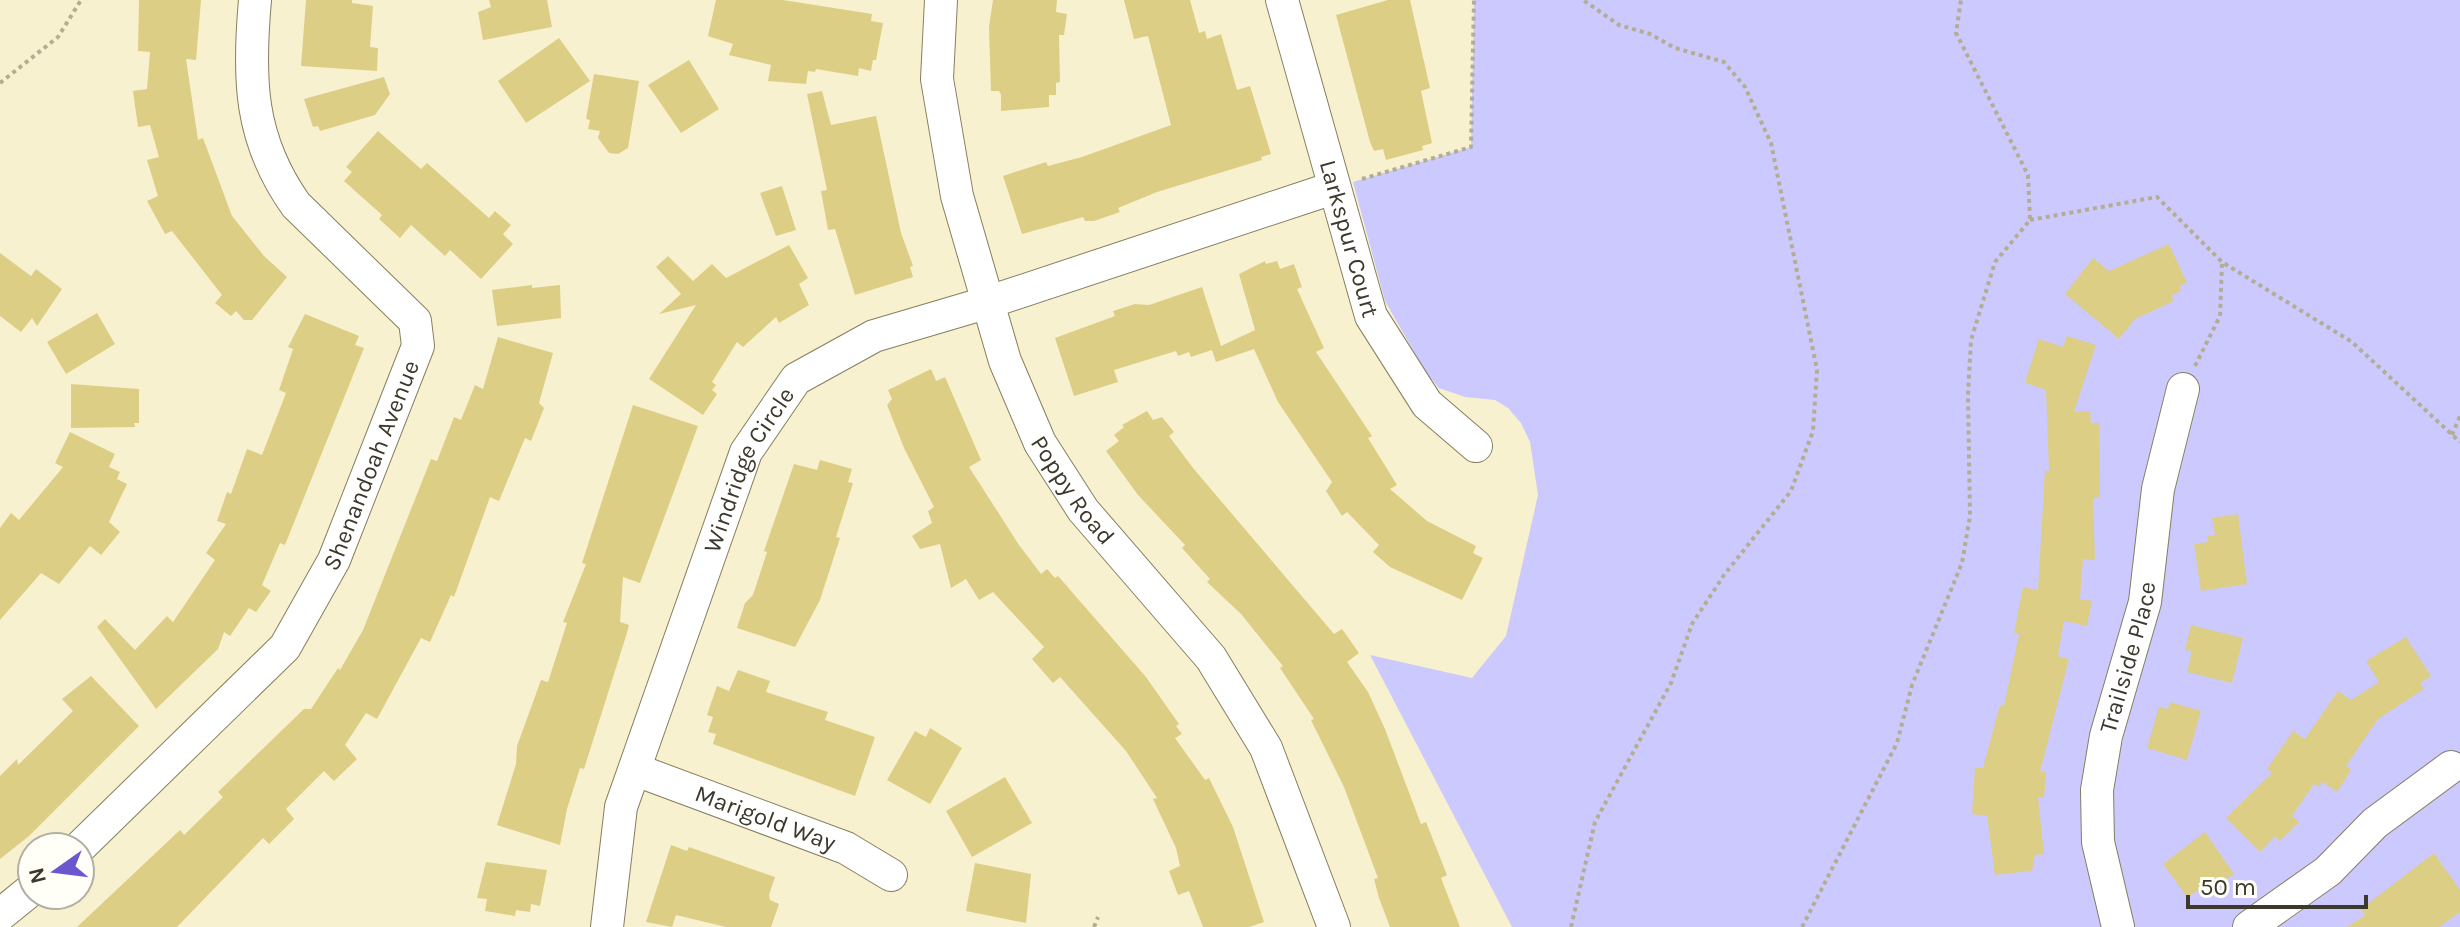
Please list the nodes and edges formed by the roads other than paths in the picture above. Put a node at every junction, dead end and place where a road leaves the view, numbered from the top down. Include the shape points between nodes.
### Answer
1 (255, 0) edge
2 (941, 0) edge
3 (1282, 0) edge
4 (1343, 185) junction
5 (989, 302) junction
6 (2183, 389) road end
7 (1476, 446) dead end
8 (2451, 767) dead end
9 (636, 770) junction
10 (96, 831) edge
11 (891, 875) dead end
12 (16, 902) edge
13 (0, 915) edge
14 (607, 927) edge
15 (1334, 927) edge
16 (2118, 927) edge
17 (2249, 927) edge

1 - 10 street, Shenandoah Avenue via 249,66 257,129 282,185 415,321 418,346 334,560 285,647
2 - 5 street, Poppy Road via 937,79 957,196
3 - 4 street, Larkspur Court
4 - 5 street, Windridge Circle
4 - 7 street, Larkspur Court via 1371,316 1427,404
5 - 9 street, Windridge Circle via 874,336 796,379 746,452
5 - 15 street, Poppy Road via 1005,361 1040,443 1083,510 1211,658 1266,748
6 - 16 street, Trailside Place via 2158,489 2145,602 2106,736 2097,790 2098,842
8 - 17 street via 2375,823 2328,871
9 - 11 street, Marigold Way via 846,848
9 - 14 street, Windridge Circle via 621,807
12 - 13 street

